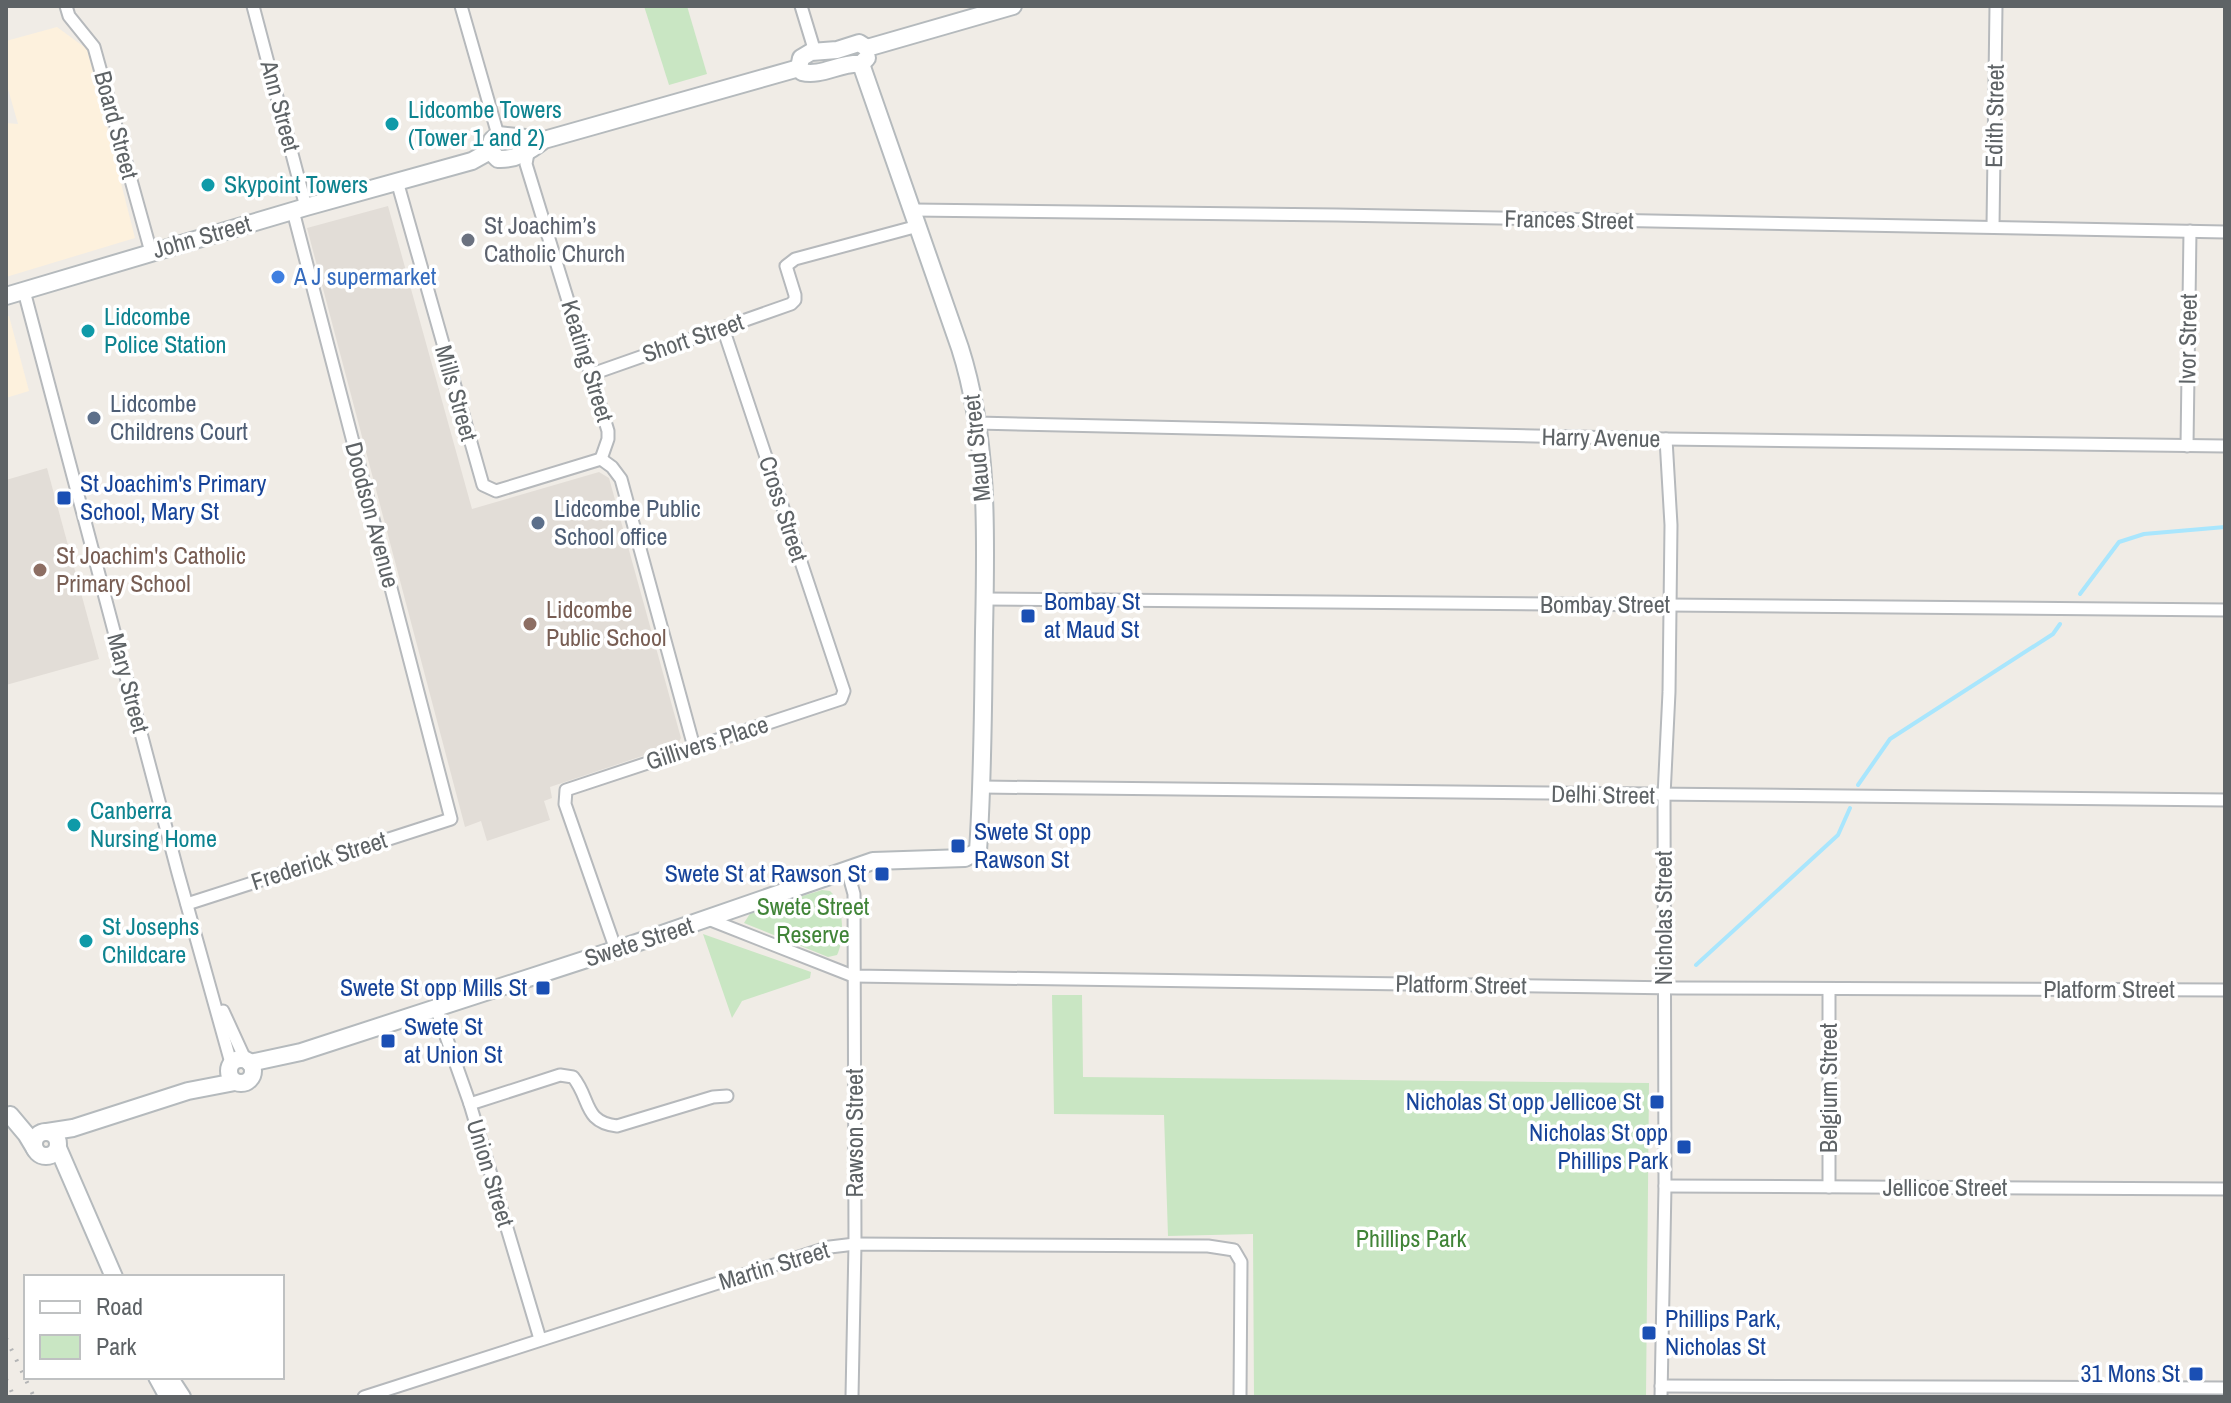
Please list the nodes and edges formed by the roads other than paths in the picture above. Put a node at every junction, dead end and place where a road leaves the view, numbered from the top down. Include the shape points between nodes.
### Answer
1 (66, 6) edge
2 (253, 6) edge
3 (461, 6) edge
4 (801, 6) edge
5 (1013, 6) edge
6 (1996, 6) edge
7 (815, 52) junction
8 (864, 56) junction
9 (799, 68) junction
10 (504, 136) junction
11 (544, 140) junction
12 (490, 151) junction
13 (528, 153) junction
14 (509, 158) junction
15 (397, 181) junction
16 (300, 209) junction
17 (915, 218) junction
18 (1993, 226) junction
19 (2190, 231) junction
20 (2225, 232) edge
21 (151, 252) junction
22 (24, 291) junction
23 (6, 296) edge
24 (794, 301) joint
25 (723, 328) junction
26 (592, 374) junction
27 (977, 423) junction
28 (1666, 439) junction
29 (2187, 446) junction
30 (2225, 446) edge
31 (601, 459) junction
32 (985, 599) junction
33 (1669, 605) junction
34 (2225, 610) edge
35 (844, 691) joint
36 (694, 747) junction
37 (982, 787) junction
38 (1664, 796) junction
39 (2225, 800) edge
40 (451, 819) joint
41 (978, 851) joint
42 (847, 869) junction
43 (187, 904) junction
44 (708, 919) junction
45 (616, 950) junction
46 (853, 976) junction
47 (1663, 988) junction
48 (1829, 989) junction
49 (2225, 990) edge
50 (436, 1008) junction
51 (241, 1068) junction
52 (727, 1096) dead end
53 (470, 1104) junction
54 (8, 1113) edge
55 (47, 1144) junction
56 (1665, 1186) junction
57 (1829, 1187) junction
58 (2225, 1189) edge
59 (855, 1244) junction
60 (113, 1275) edge
61 (540, 1339) junction
62 (158, 1379) edge
63 (170, 1379) edge
64 (2225, 1388) edge
65 (1661, 1391) edge
66 (168, 1397) edge
67 (182, 1397) edge
68 (364, 1397) edge
69 (852, 1397) edge
70 (1240, 1397) edge

1 - 21 street, Board Street via 94,47
2 - 16 street, Ann Street
3 - 10 street
4 - 7 street
5 - 8 street
6 - 18 street, Edith Street
7 - 8 street via 859,43
7 - 9 street via 801,58
8 - 9 street via 811,73
8 - 17 street, Maud Street
9 - 11 street
10 - 11 street
10 - 12 street via 492,140
10 - 14 street via 515,148
11 - 13 street
12 - 14 street via 498,159
12 - 15 street, John Street
13 - 14 street
13 - 26 street, Keating Street via 526,164
15 - 16 street, John Street
15 - 31 street, Mills Street via 483,485 496,491
16 - 21 street, John Street
16 - 40 street, Doodson Avenue
17 - 18 street, Frances Street
17 - 24 street, Frances Street via 787,263
17 - 27 street, Maud Street via 968,374
18 - 19 street, Frances Street
19 - 20 street, Frances Street
19 - 29 street, Ivor Street
21 - 22 street, John Street
22 - 23 street, John Street
22 - 43 street, Mary Street
24 - 25 street, Short Street
25 - 26 street, Short Street
25 - 35 street, Cross Street
26 - 31 street, Keating Street via 608,431
27 - 28 street, Harry Avenue
27 - 32 street, Maud Street
28 - 29 street, Harry Avenue
28 - 33 street, Nicholas Street
29 - 30 street, Harry Avenue
31 - 36 street, Keating Street via 621,479
32 - 33 street, Bombay Street
32 - 37 street, Maud Street
33 - 34 street, Bombay Street
33 - 38 street, Nicholas Street
35 - 36 street, Gillivers Place via 841,699
36 - 45 street, Gillivers Place via 566,790 565,804
37 - 38 street, Delhi Street
37 - 41 street, Maud Street
38 - 39 street, Delhi Street
38 - 47 street, Nicholas Street
40 - 43 street, Frederick Street
41 - 42 street, Swete Street via 965,858 873,861
42 - 44 street, Swete Street
42 - 46 street, Rawson Street via 854,894
43 - 51 street, Mary Street
44 - 45 street, Swete Street
44 - 46 street, Platform Street
45 - 50 street, Swete Street
46 - 47 street, Platform Street
46 - 59 street, Rawson Street
47 - 48 street, Platform Street
47 - 56 street, Nicholas Street
48 - 49 street, Platform Street
48 - 57 street, Belgium Street
50 - 51 street, Swete Street
50 - 53 street, Union Street
51 - 55 street, Swete Street via 85,1124
52 - 53 street via 617,1126 590,1114 582,1088 573,1077 560,1075
53 - 61 street, Union Street
54 - 55 street via 26,1134
55 - 60 street via 77,1194
56 - 57 street, Jellicoe Street
56 - 65 street, Nicholas Street
57 - 58 street, Jellicoe Street
59 - 61 street, Martin Street via 830,1247
59 - 69 street, Rawson Street
59 - 70 street, Martin Street via 1234,1250 1241,1262
61 - 68 street, Martin Street
62 - 66 street
63 - 67 street
64 - 65 street

